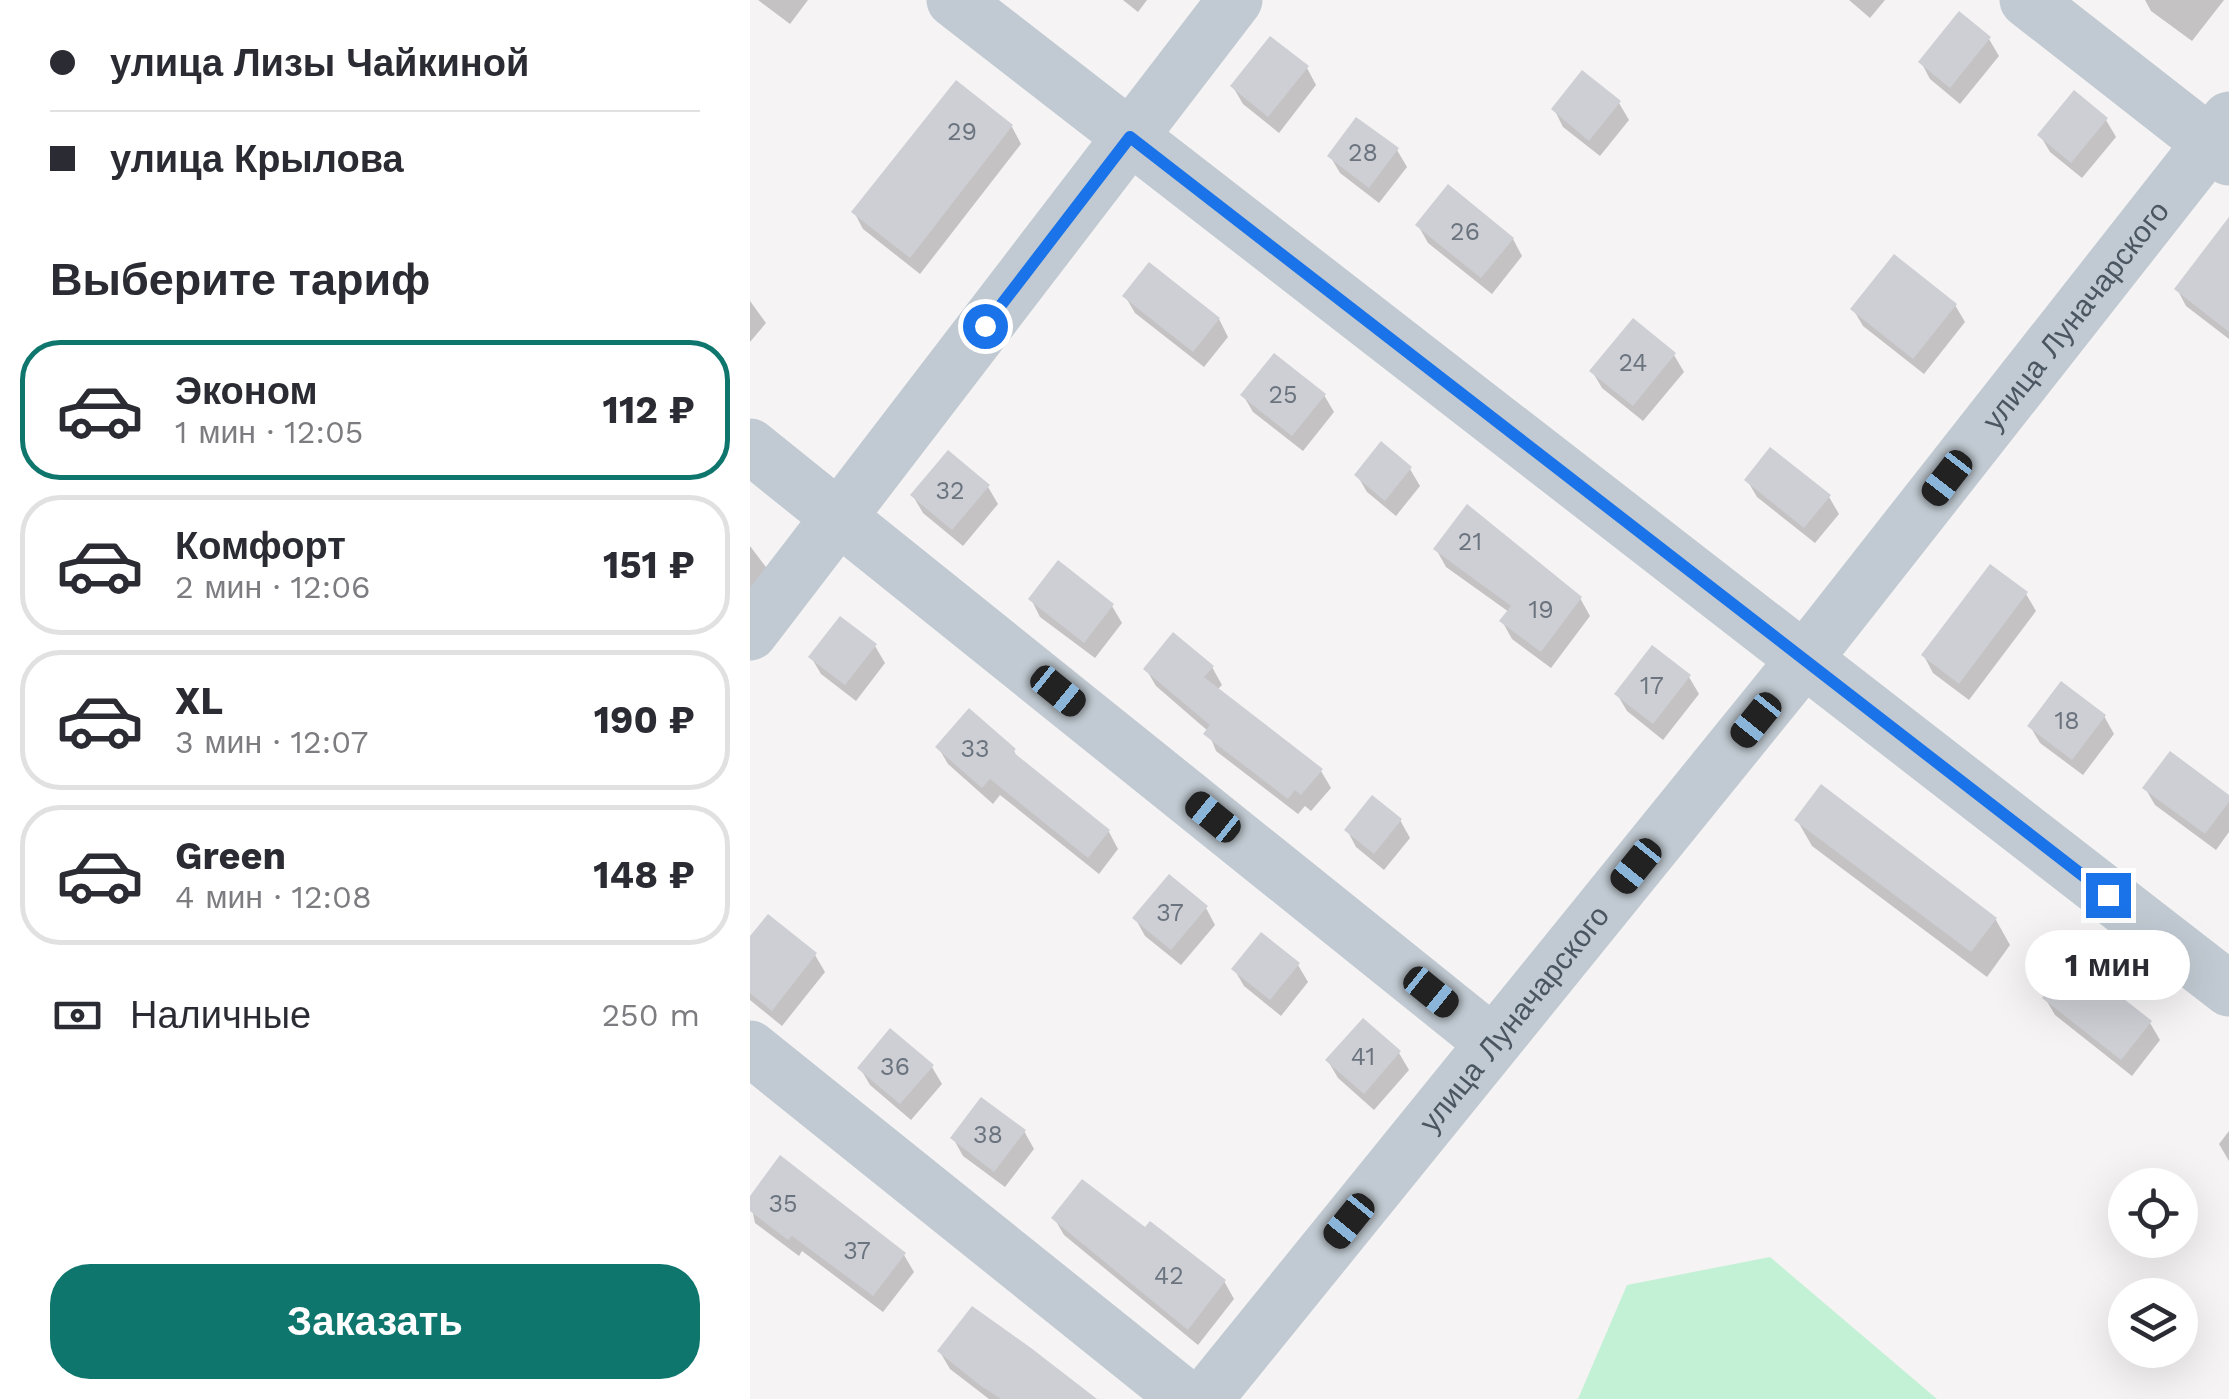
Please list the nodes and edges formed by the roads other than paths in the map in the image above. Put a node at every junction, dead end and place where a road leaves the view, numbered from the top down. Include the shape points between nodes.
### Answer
1 (954, 0) edge
2 (1235, 0) edge
3 (2027, 0) edge
4 (1130, 137) junction
5 (2222, 140) edge
6 (750, 446) edge
7 (840, 515) junction
8 (750, 633) edge
9 (1803, 661) junction
10 (2229, 988) edge
11 (1493, 1043) junction
12 (750, 1048) edge
13 (1187, 1399) edge
14 (1205, 1399) edge

1 - 4 street
2 - 4 street
3 - 5 street
4 - 7 street
4 - 9 street
5 - 9 street, улица Луначарского
6 - 7 street
7 - 8 street
7 - 11 street
9 - 10 street
9 - 11 street, улица Луначарского
11 - 14 street, улица Луначарского
12 - 13 street

